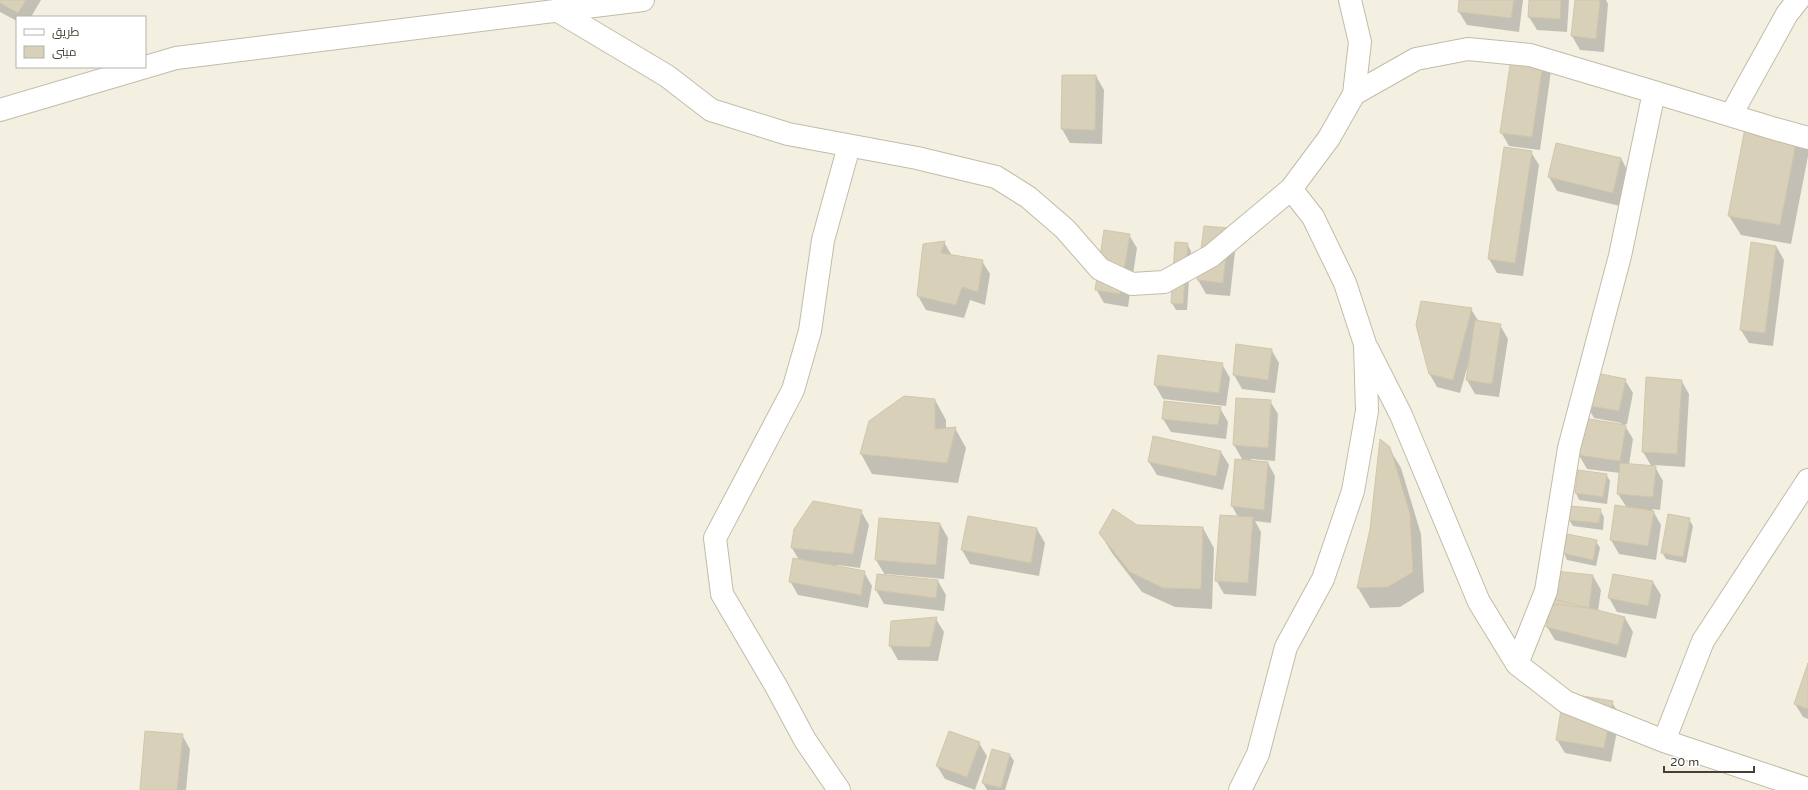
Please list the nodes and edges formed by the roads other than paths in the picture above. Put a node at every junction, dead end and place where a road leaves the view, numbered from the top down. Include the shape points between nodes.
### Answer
1 (643, 0) edge
2 (1350, 0) edge
3 (1798, 0) edge
4 (558, 11) junction
5 (146, 67) edge
6 (142, 68) edge
7 (1654, 92) junction
8 (1354, 94) junction
9 (0, 110) edge
10 (1731, 115) junction
11 (1808, 138) edge
12 (849, 146) junction
13 (1292, 189) junction
14 (1365, 344) junction
15 (1808, 480) edge
16 (1516, 664) junction
17 (1664, 740) junction
18 (1808, 789) edge
19 (839, 790) edge
20 (1240, 790) edge

1 - 4 street
2 - 8 street via 1360,42
3 - 10 street via 1787,14
4 - 5 street via 176,58
4 - 12 street via 667,76 711,110 788,134
6 - 9 street
7 - 8 street via 1530,55 1468,49 1416,60
7 - 10 street
7 - 16 street via 1620,256 1569,448 1546,591
8 - 13 street via 1329,138
10 - 11 street
12 - 13 street via 917,158 996,177 1028,197 1065,229 1100,269 1132,284 1164,282 1211,256
12 - 19 street via 823,240 810,331 793,390 715,538 722,594 805,740
13 - 14 street via 1313,218 1345,283
14 - 16 street via 1401,415 1479,602
14 - 20 street via 1367,411 1353,491 1323,579 1286,647 1258,754
15 - 17 street via 1703,641
16 - 17 street via 1566,702
17 - 18 street

